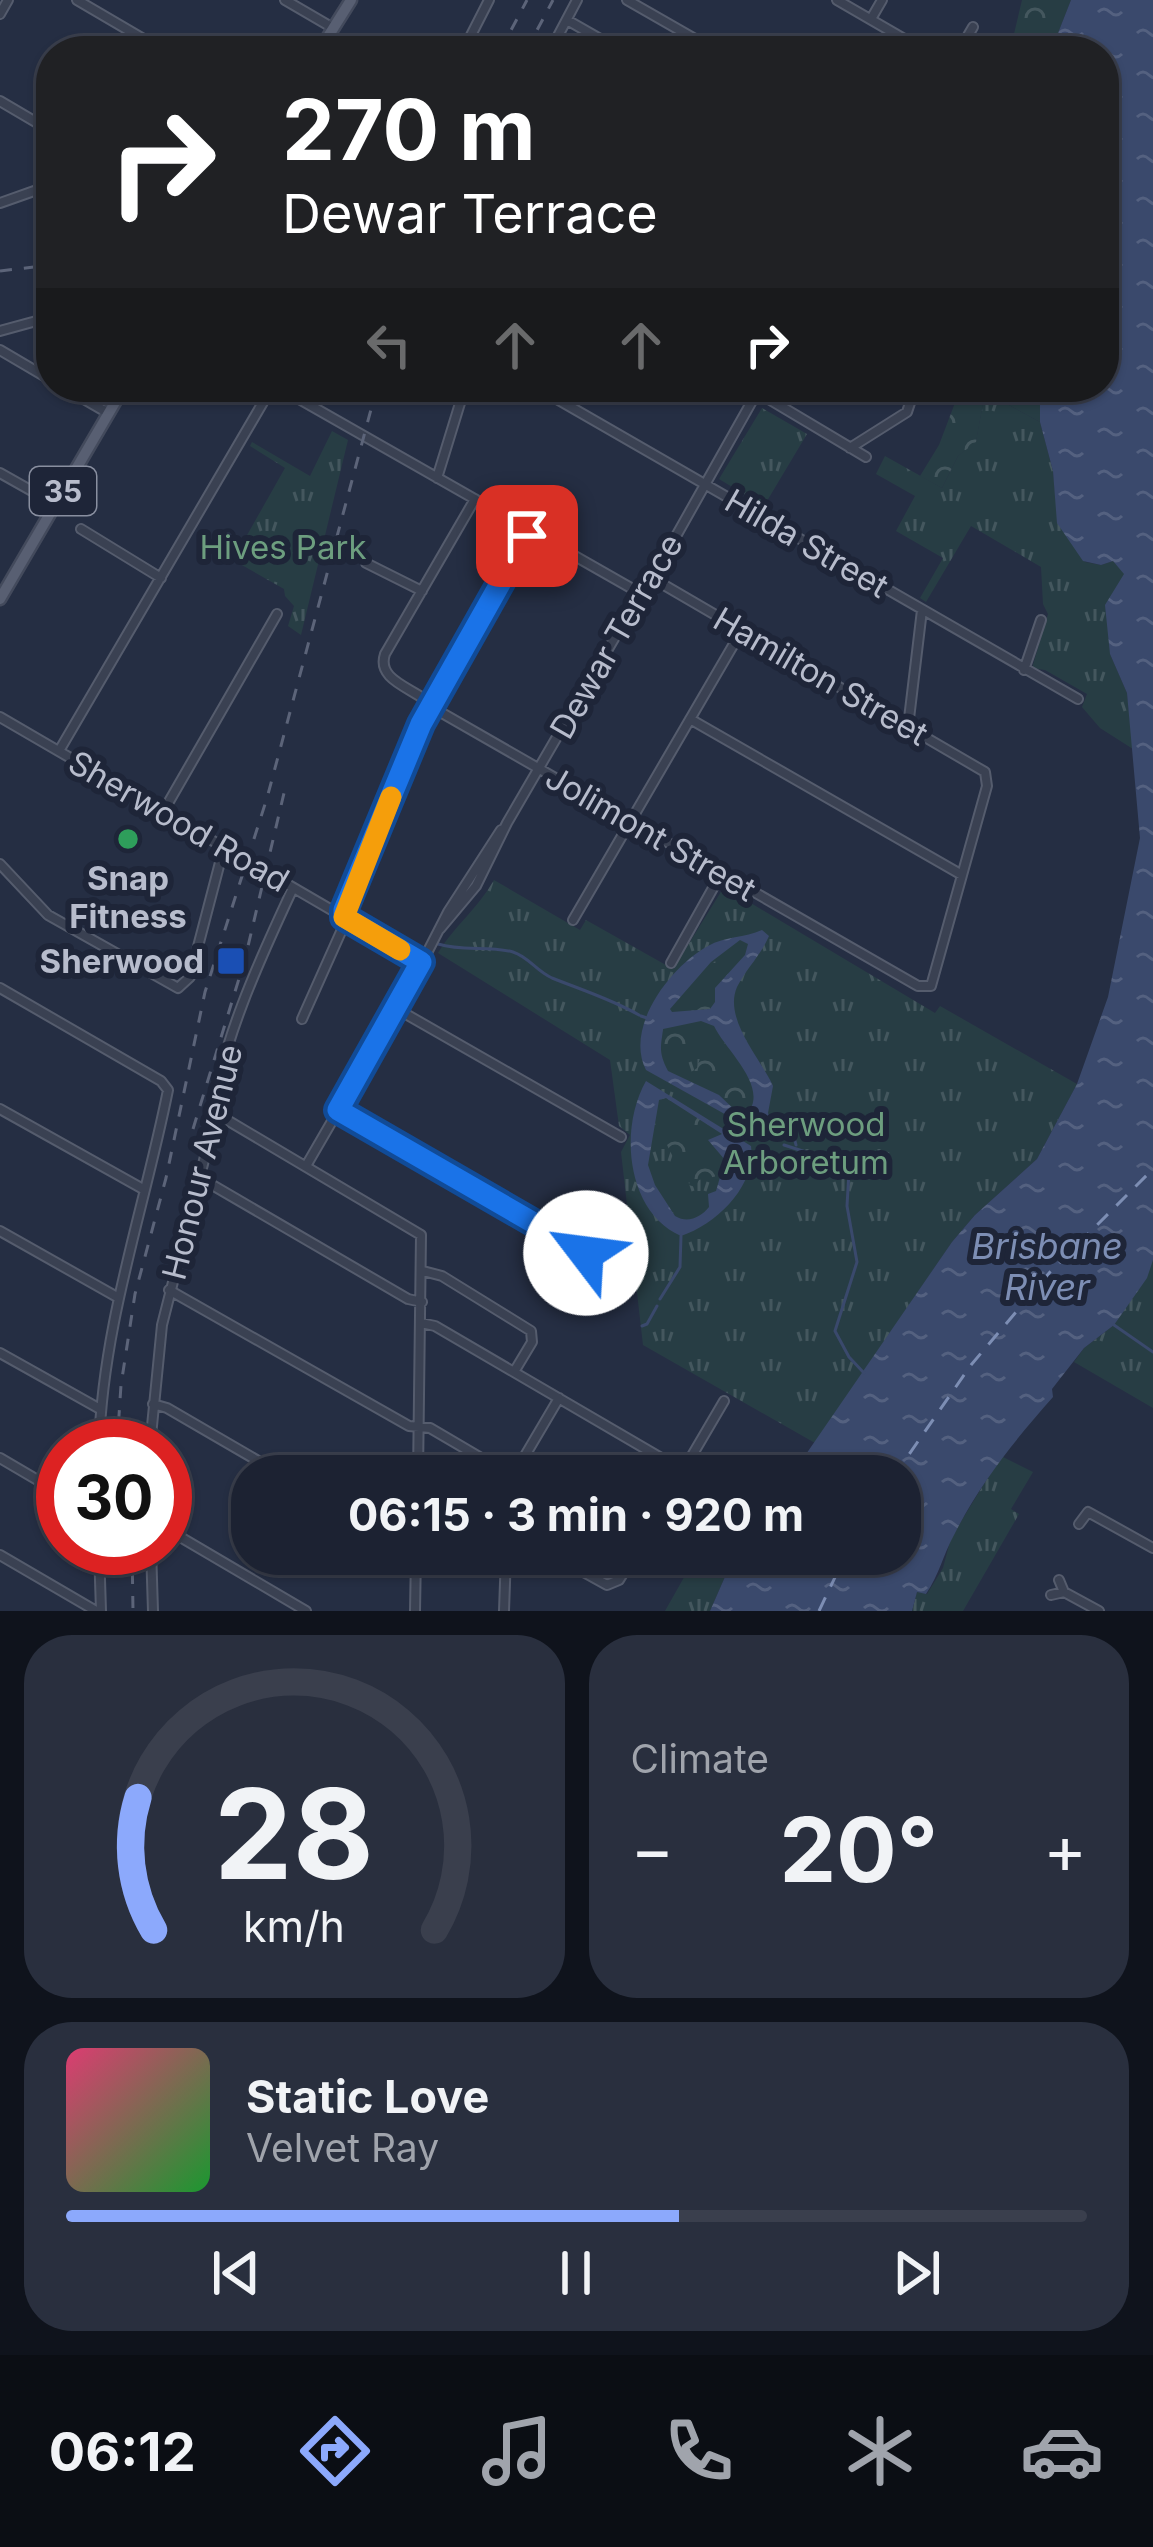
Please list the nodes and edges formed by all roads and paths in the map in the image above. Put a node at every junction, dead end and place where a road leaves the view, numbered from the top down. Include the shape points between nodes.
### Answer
1 (8, 0) edge
2 (77, 0) edge
3 (285, 0) edge
4 (351, 0) edge
5 (489, 0) edge
6 (577, 0) edge
7 (628, 0) edge
8 (837, 0) edge
9 (882, 0) edge
10 (0, 14) edge
11 (566, 20) junction
12 (871, 20) junction
13 (973, 27) dead end
14 (334, 29) junction
15 (138, 36) edge
16 (330, 36) edge
17 (471, 36) edge
18 (558, 36) edge
19 (595, 36) edge
20 (690, 36) edge
21 (899, 36) edge
22 (968, 36) edge
23 (0, 101) edge
24 (36, 122) edge
25 (36, 190) edge
26 (0, 203) edge
27 (36, 323) edge
28 (0, 331) edge
29 (0, 350) edge
30 (36, 371) edge
31 (89, 402) edge
32 (115, 402) edge
33 (266, 402) edge
34 (302, 402) edge
35 (460, 402) edge
36 (562, 402) edge
37 (751, 402) edge
38 (777, 402) edge
39 (910, 402) edge
40 (108, 413) junction
41 (850, 448) junction
42 (866, 457) dead end
43 (0, 472) edge
44 (437, 478) junction
45 (704, 484) junction
46 (475, 500) junction
47 (55, 504) junction
48 (81, 529) dead end
49 (530, 531) junction
50 (366, 563) dead end
51 (161, 578) junction
52 (652, 578) junction
53 (422, 591) junction
54 (638, 592) junction
55 (1, 596) edge
56 (922, 610) junction
57 (278, 614) dead end
58 (1041, 620) dead end
59 (742, 630) junction
60 (1024, 670) junction
61 (1078, 699) dead end
62 (431, 704) junction
63 (0, 717) edge
64 (690, 719) junction
65 (908, 728) junction
66 (59, 751) junction
67 (539, 768) junction
68 (163, 812) junction
69 (631, 820) junction
70 (224, 848) junction
71 (0, 864) edge
72 (722, 872) junction
73 (962, 875) junction
74 (292, 887) junction
75 (344, 917) junction
76 (573, 920) dead end
77 (421, 962) junction
78 (671, 963) dead end
79 (0, 988) edge
80 (397, 1009) junction
81 (302, 1019) dead end
82 (0, 1109) edge
83 (338, 1110) junction
84 (214, 1120) junction
85 (622, 1137) dead end
86 (306, 1166) junction
87 (198, 1181) junction
88 (143, 1189) junction
89 (0, 1231) edge
90 (423, 1271) junction
91 (628, 1277) dead end
92 (169, 1290) junction
93 (117, 1297) junction
94 (422, 1302) junction
95 (421, 1323) junction
96 (0, 1353) edge
97 (514, 1372) junction
98 (559, 1398) junction
99 (724, 1401) dead end
100 (153, 1404) junction
101 (100, 1408) junction
102 (100, 1419) edge
103 (152, 1419) edge
104 (419, 1427) junction
105 (248, 1455) edge
106 (418, 1455) edge
107 (477, 1455) edge
108 (525, 1455) edge
109 (654, 1455) edge
110 (695, 1455) edge
111 (0, 1458) edge
112 (36, 1479) edge
113 (1079, 1524) dead end
114 (192, 1544) edge
115 (1153, 1548) edge
116 (0, 1556) edge
117 (99, 1575) edge
118 (151, 1575) edge
119 (416, 1575) edge
120 (505, 1575) edge
121 (589, 1575) edge
122 (622, 1575) edge
123 (1059, 1580) dead end
124 (1064, 1592) junction
125 (1051, 1595) dead end
126 (98, 1611) edge
127 (152, 1611) edge
128 (307, 1611) edge
129 (415, 1611) edge
130 (504, 1611) edge
131 (1099, 1611) edge

1 - 10 street
2 - 15 street
3 - 14 street
4 - 14 main road
5 - 17 street
6 - 11 street
7 - 20 street
8 - 12 street
9 - 12 street
11 - 18 street
11 - 19 street
12 - 21 street
13 - 22 street
14 - 16 main road
23 - 24 street
25 - 26 street
27 - 28 street
29 - 30 street
31 - 40 street
32 - 40 main road, 35
33 - 51 street
34 - 44 street
35 - 44 street
36 - 45 street, Hilda Street
37 - 45 street, Dewar Terrace
38 - 41 street
39 - 41 street
40 - 47 main road, 35
41 - 42 street
43 - 47 street
44 - 46 street
45 - 52 street, Dewar Terrace
45 - 56 street, Hilda Street
46 - 49 street
46 - 53 street
47 - 55 main road, 35
48 - 51 street
49 - 54 street
49 - 62 street
50 - 53 street
51 - 66 street
52 - 54 street, Dewar Terrace
52 - 59 street, Hamilton Street
53 - 62 street, Jolimont Street via 382,667
54 - 67 street, Dewar Terrace
56 - 60 street, Hilda Street
56 - 65 street
57 - 68 street
58 - 60 street
59 - 64 street
59 - 65 street, Hamilton Street
60 - 61 street, Hilda Street
62 - 67 street, Jolimont Street
62 - 75 street
63 - 66 street, Sherwood Road
64 - 69 street
64 - 73 street
65 - 73 street, Hamilton Street via 987,777
66 - 68 street, Sherwood Road
67 - 69 street, Jolimont Street
67 - 77 street, Dewar Terrace
68 - 70 street, Sherwood Road
69 - 72 street, Jolimont Street
69 - 76 street
70 - 71 street via 182,987 48,916
70 - 74 street, Sherwood Road
72 - 73 street, Jolimont Street via 929,987
72 - 78 street
74 - 75 street, Sherwood Road
74 - 84 street, Honour Avenue via 230,1042
75 - 77 street, Sherwood Road
75 - 81 street
77 - 80 street, Dewar Terrace
79 - 88 street via 166,1085
80 - 83 street, Dewar Terrace
80 - 85 street
82 - 88 street
83 - 86 street, Dewar Terrace
83 - 91 street
84 - 86 street
84 - 87 street, Honour Avenue
86 - 90 street via 421,1235
87 - 92 street, Honour Avenue
87 - 94 street
88 - 93 street
89 - 93 street
90 - 94 street
90 - 97 street via 531,1331
92 - 100 street, Honour Avenue
92 - 104 street
93 - 101 street
94 - 95 street
95 - 97 street
95 - 104 street
96 - 101 street
97 - 98 street
98 - 108 street
98 - 109 street
99 - 110 street
100 - 103 street, Honour Avenue
100 - 105 street
101 - 102 street
104 - 106 street
104 - 107 street
111 - 112 street
113 - 115 street via 1088,1512
114 - 128 street
116 - 126 street
117 - 126 street
118 - 127 street
119 - 129 street
120 - 130 street
121 - 122 street via 607,1585
123 - 124 street
124 - 125 street
124 - 131 street

